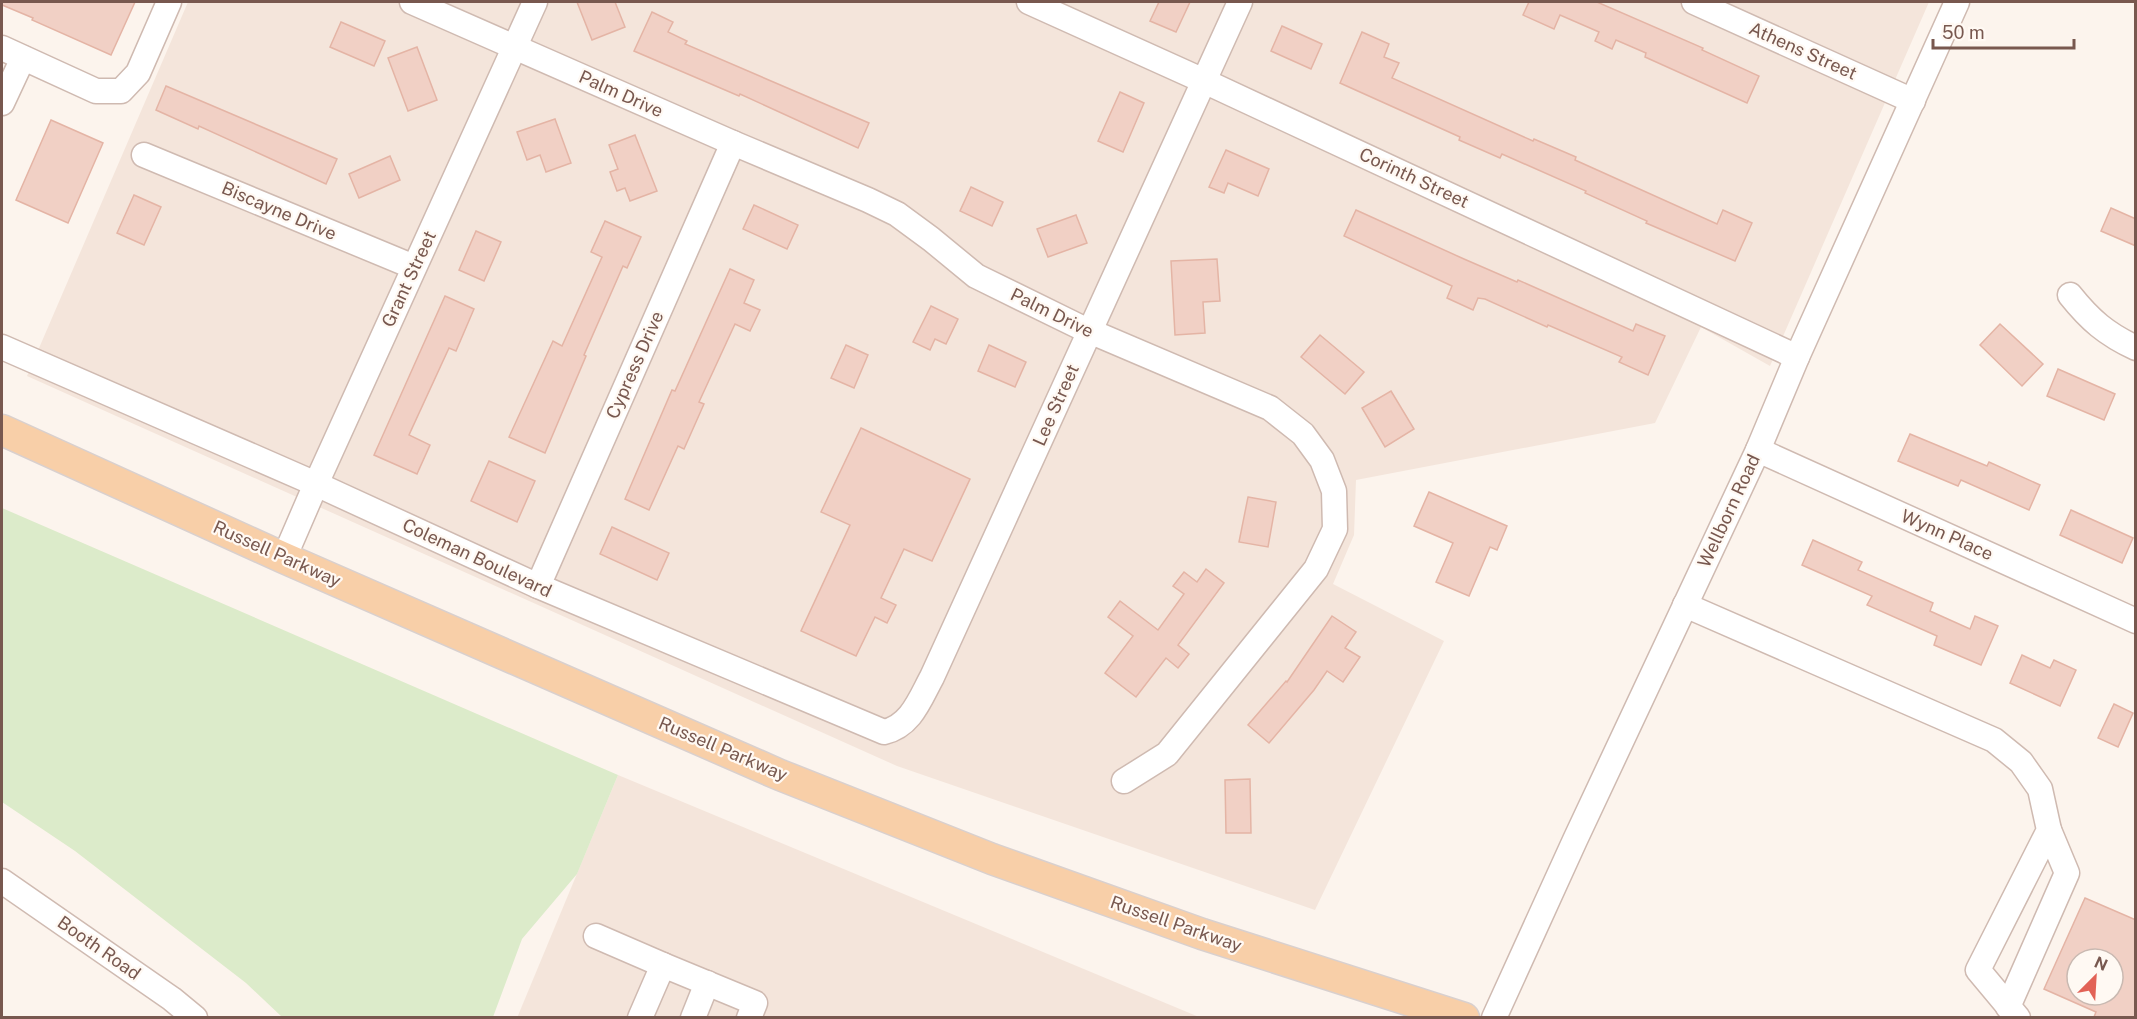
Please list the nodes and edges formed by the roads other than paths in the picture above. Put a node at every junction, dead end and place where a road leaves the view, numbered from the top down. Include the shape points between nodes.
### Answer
1 (169, 2) edge
2 (412, 2) edge
3 (535, 2) edge
4 (1029, 2) edge
5 (1240, 2) edge
6 (1694, 2) edge
7 (1957, 2) edge
8 (515, 46) junction
9 (12, 53) edge
10 (1204, 81) junction
11 (1913, 101) junction
12 (2, 103) edge
13 (733, 143) junction
14 (144, 155) dead end
15 (414, 267) junction
16 (2070, 295) dead end
17 (1089, 332) junction
18 (2, 347) edge
19 (2136, 348) edge
20 (1797, 357) junction
21 (2, 430) edge
22 (1758, 450) junction
23 (316, 483) junction
24 (284, 558) junction
25 (538, 586) junction
26 (1685, 605) junction
27 (2136, 621) edge
28 (932, 677) joint
29 (1124, 781) dead end
30 (2049, 830) junction
31 (2, 881) edge
32 (596, 936) dead end
33 (663, 965) junction
34 (707, 983) junction
35 (2013, 1012) edge
36 (195, 1017) edge
37 (640, 1017) edge
38 (693, 1017) edge
39 (749, 1017) edge
40 (1464, 1017) edge
41 (1494, 1017) edge

1 - 9 street via 138,73 121,91 96,91
2 - 8 street, Palm Drive
3 - 8 street, Grant Street
4 - 10 street, Corinth Street
5 - 10 street, Lee Street
6 - 11 street, Athens Street
7 - 11 street, Wellborn Road
8 - 13 street, Palm Drive
8 - 15 street, Grant Street
9 - 12 street
10 - 17 street, Lee Street
10 - 20 street, Corinth Street
11 - 20 street, Wellborn Road
13 - 17 street, Palm Drive via 897,214 976,276
13 - 25 street, Cypress Drive
14 - 15 street, Biscayne Drive
15 - 23 street, Grant Street
16 - 19 street via 2112,337
17 - 28 street, Lee Street
17 - 29 street, Palm Drive via 1270,408 1303,434 1322,460 1334,491 1335,529 1316,569 1167,754
18 - 23 street, Coleman Boulevard
20 - 22 street, Wellborn Road
21 - 24 main road, Russell Parkway
22 - 26 street, Wellborn Road
22 - 27 street, Wynn Place
23 - 24 street, Grant Street
23 - 25 street, Coleman Boulevard
24 - 40 main road, Russell Parkway via 780,775 992,859 1202,934
25 - 28 street, Coleman Boulevard via 884,732 896,729 909,717
26 - 30 street via 1994,740 2021,762 2040,789
26 - 41 street, Wellborn Road
30 - 35 street via 2067,873
30 - 35 street via 1978,970
31 - 36 street, Booth Road
32 - 33 street
33 - 34 street
33 - 37 street
34 - 38 street
34 - 39 street via 755,1003

